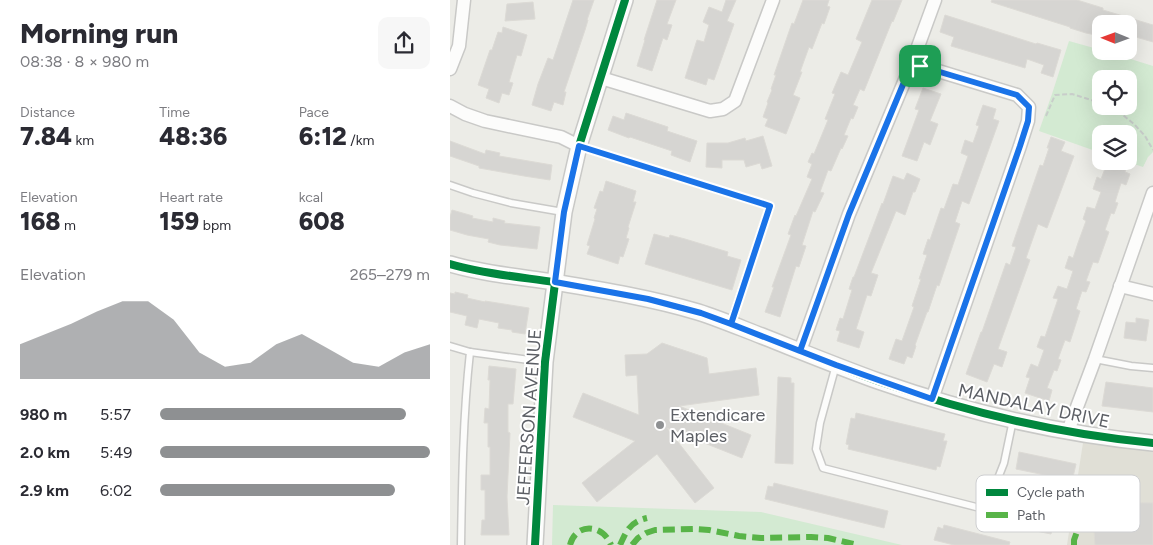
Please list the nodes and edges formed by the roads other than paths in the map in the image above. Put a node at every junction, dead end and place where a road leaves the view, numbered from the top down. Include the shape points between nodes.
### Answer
1 (464, 0) edge
2 (625, 0) edge
3 (773, 0) edge
4 (935, 0) edge
5 (912, 63) junction
6 (450, 69) edge
7 (601, 78) junction
8 (450, 106) edge
9 (579, 146) junction
10 (450, 185) edge
11 (1153, 192) edge
12 (564, 212) junction
13 (450, 264) edge
14 (555, 282) junction
15 (1120, 286) junction
16 (1153, 294) edge
17 (731, 324) junction
18 (450, 346) edge
19 (800, 351) junction
20 (470, 352) junction
21 (1095, 359) junction
22 (545, 362) junction
23 (836, 365) junction
24 (1153, 368) edge
25 (932, 399) junction
26 (1013, 420) junction
27 (1068, 431) junction
28 (1153, 443) edge
29 (999, 475) edge
30 (976, 507) edge
31 (461, 545) edge
32 (535, 545) edge

1 - 6 street via 459,46
2 - 7 street, JEFFERSON AVENUE
3 - 7 street via 735,101 723,110 710,112
4 - 5 street
5 - 19 street via 849,214
5 - 25 street via 1017,95 1029,107 1020,146
7 - 9 street, JEFFERSON AVENUE
8 - 9 street via 485,121 561,137
9 - 12 street, JEFFERSON AVENUE
9 - 17 lane via 770,206
10 - 12 lane via 511,203
11 - 15 street
12 - 14 street, JEFFERSON AVENUE
13 - 14 street, MANDALAY DRIVE
14 - 17 street, MANDALAY DRIVE via 648,299
14 - 22 street, JEFFERSON AVENUE
15 - 16 street
15 - 21 street
17 - 19 street, MANDALAY DRIVE
18 - 20 lane
19 - 23 street, MANDALAY DRIVE
20 - 22 lane
20 - 31 lane
21 - 24 lane
21 - 27 street
22 - 32 street, JEFFERSON AVENUE
23 - 25 street, MANDALAY DRIVE
23 - 30 lane via 816,449 823,468
25 - 26 street, MANDALAY DRIVE
26 - 27 street, MANDALAY DRIVE
26 - 29 lane
27 - 28 street, MANDALAY DRIVE

